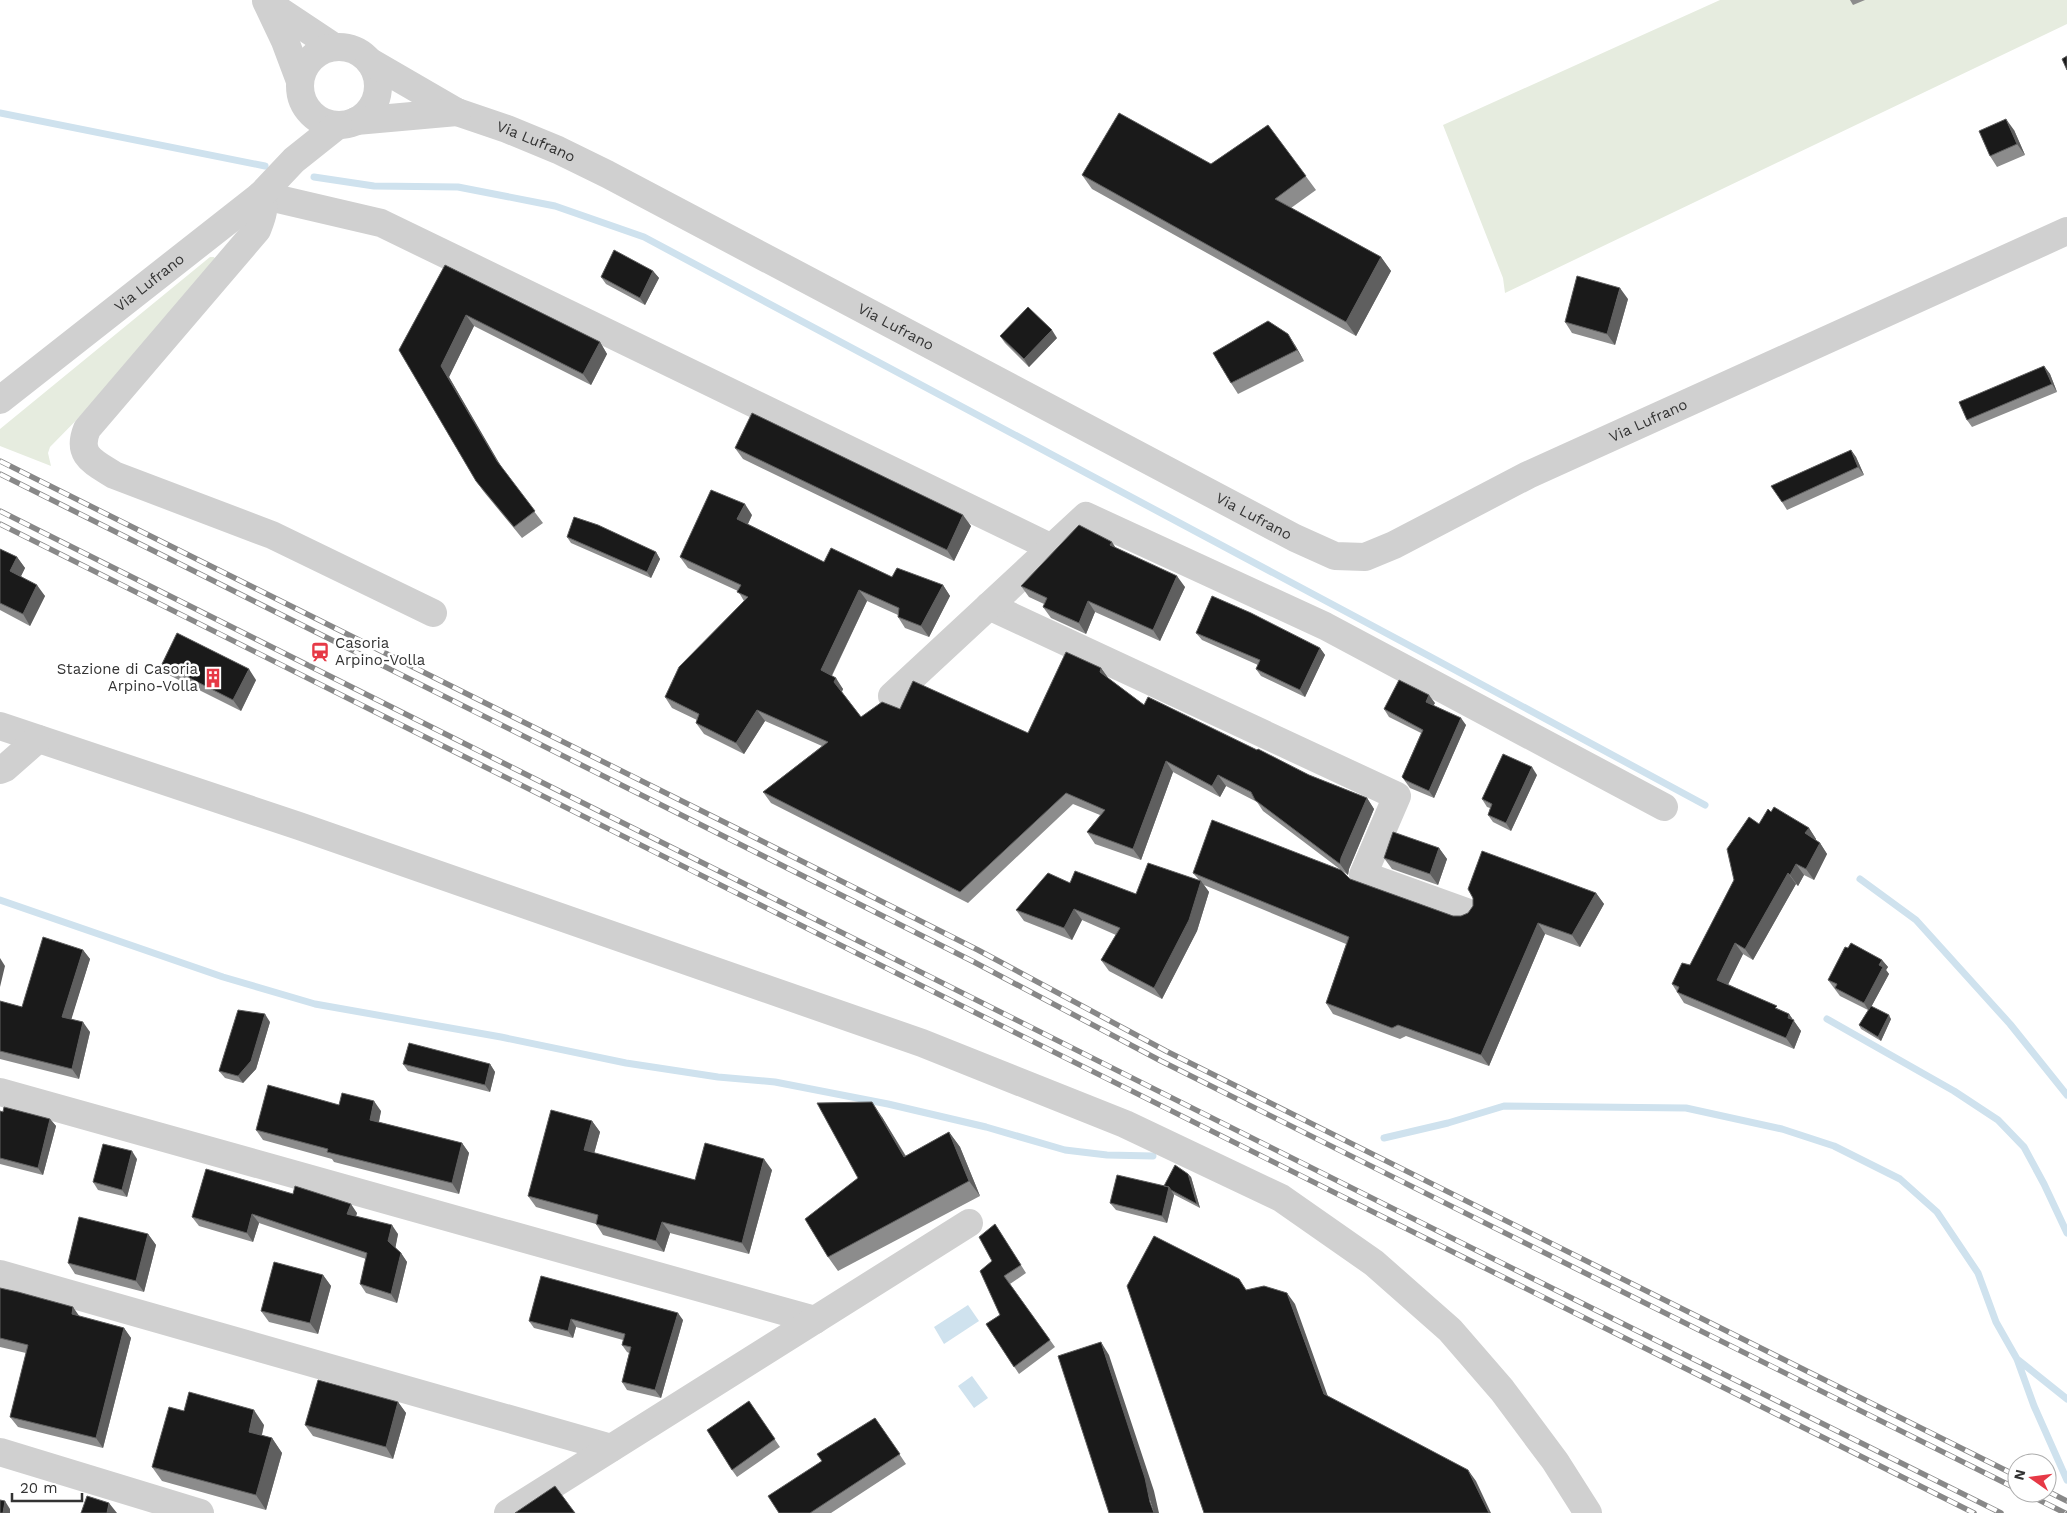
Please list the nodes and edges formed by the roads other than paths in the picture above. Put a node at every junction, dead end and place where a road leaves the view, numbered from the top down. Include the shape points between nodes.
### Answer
1 (265, 1) edge
2 (334, 47) junction
3 (368, 61) junction
4 (303, 94) junction
5 (457, 112) junction
6 (347, 123) junction
7 (294, 160) junction
8 (261, 194) junction
9 (2067, 231) edge
10 (0, 400) edge
11 (1052, 548) junction
12 (989, 606) junction
13 (433, 613) dead end
14 (892, 696) dead end
15 (0, 726) edge
16 (38, 739) junction
17 (0, 770) edge
18 (1664, 807) dead end
19 (1466, 912) edge
20 (0, 1092) edge
21 (969, 1223) dead end
22 (0, 1274) edge
23 (815, 1320) junction
24 (611, 1448) junction
25 (0, 1452) edge
26 (200, 1513) edge
27 (508, 1513) edge
28 (1588, 1513) edge

1 - 2 street, Via Lufrano
1 - 4 street, Via Lufrano via 285,41
2 - 3 street, Via Lufrano via 347,48
2 - 4 street via 312,58 304,69
3 - 5 street, Via Lufrano
3 - 6 street, Via Lufrano via 376,77 377,94 369,110
4 - 6 street, Via Lufrano via 314,116 325,123
4 - 7 street
5 - 6 street, Via Lufrano
5 - 9 street, Via Lufrano via 558,150 607,174 1277,529 1335,556 1365,557 1394,545 1528,476
6 - 7 street, Via Lufrano
7 - 8 street, Via Lufrano
8 - 10 street, Via Lufrano
8 - 11 street via 381,223
8 - 13 street via 264,204 257,230 87,429 83,438 86,454 114,475 272,535
11 - 12 street
11 - 18 street via 1086,516 1325,626
12 - 14 street
12 - 19 street via 1397,796 1364,875
15 - 16 street
16 - 17 street
16 - 28 street via 922,1043 1125,1124 1281,1198 1374,1263 1450,1330 1502,1390 1556,1461
20 - 23 street
21 - 23 street
22 - 24 street
23 - 24 street
24 - 27 street
25 - 26 street

